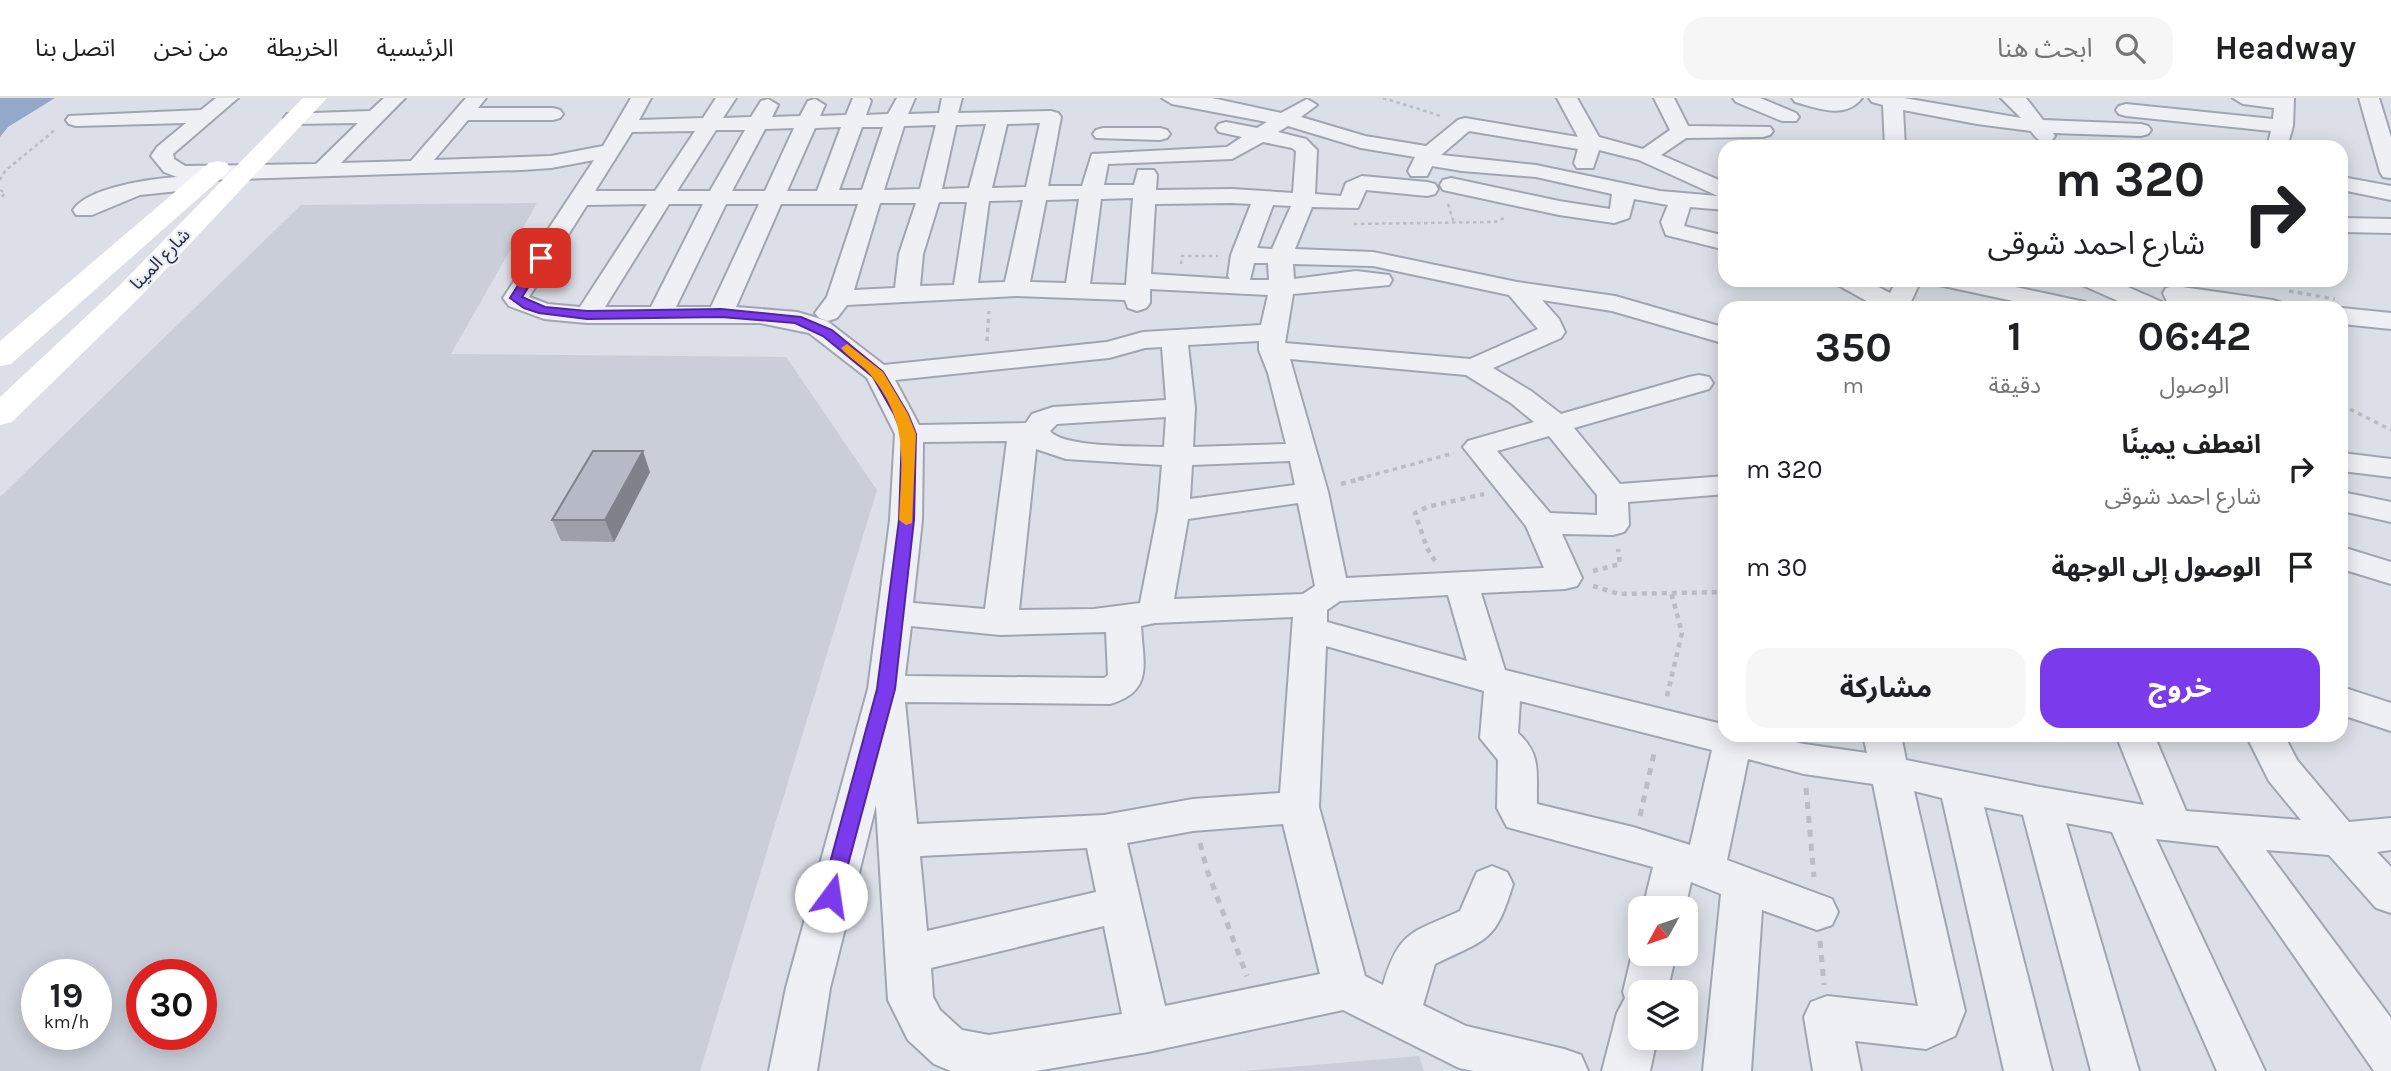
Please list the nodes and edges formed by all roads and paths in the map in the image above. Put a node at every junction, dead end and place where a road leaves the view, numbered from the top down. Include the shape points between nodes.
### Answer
1 (228, 98) edge
2 (316, 98) edge
3 (395, 98) edge
4 (640, 98) edge
5 (726, 98) edge
6 (772, 98) edge
7 (818, 98) edge
8 (862, 98) edge
9 (1018, 98) edge
10 (1172, 98) edge
11 (1383, 98) edge
12 (1463, 98) edge
13 (1567, 98) edge
14 (1664, 98) edge
15 (1743, 98) edge
16 (1802, 98) edge
17 (1852, 98) edge
18 (2011, 98) edge
19 (2243, 98) edge
20 (2369, 98) edge
21 (98, 99) edge
22 (1886, 100) edge
23 (2285, 101) edge
24 (470, 106) edge
25 (559, 106) edge
26 (294, 108) edge
27 (901, 108) edge
28 (949, 108) edge
29 (1284, 108) edge
30 (1244, 110) junction
31 (205, 116) junction
32 (1056, 116) edge
33 (375, 117) junction
34 (1789, 117) dead end
35 (1005, 118) junction
36 (855, 119) junction
37 (76, 120) junction
38 (759, 121) junction
39 (807, 121) junction
40 (1981, 121) junction
41 (711, 122) junction
42 (2135, 122) edge
43 (1465, 124) junction
44 (626, 126) junction
45 (2077, 130) junction
46 (1763, 131) dead end
47 (538, 132) dead end
48 (1681, 132) junction
49 (1175, 134) dead end
50 (1259, 134) junction
51 (2035, 136) edge
52 (1894, 140) edge
53 (1983, 140) edge
54 (2085, 140) edge
55 (2279, 140) edge
56 (1590, 143) junction
57 (2388, 144) edge
58 (609, 151) junction
59 (1188, 153) junction
60 (1232, 153) junction
61 (1147, 155) junction
62 (1646, 156) junction
63 (1099, 158) junction
64 (1428, 164) junction
65 (2391, 164) edge
66 (417, 167) junction
67 (322, 170) junction
68 (2391, 172) edge
69 (591, 177) junction
70 (222, 178) junction
71 (1581, 179) junction
72 (0, 180) edge
73 (2348, 182) edge
74 (1451, 185) dead end
75 (1718, 188) edge
76 (0, 190) edge
77 (1624, 191) junction
78 (1035, 193) junction
79 (1091, 193) junction
80 (2391, 193) edge
81 (930, 194) junction
82 (979, 194) junction
83 (1183, 196) junction
84 (1232, 196) junction
85 (1502, 196) junction
86 (718, 197) junction
87 (774, 197) junction
88 (826, 197) junction
89 (871, 197) junction
90 (579, 198) junction
91 (0, 199) edge
92 (663, 199) junction
93 (1682, 200) junction
94 (1304, 201) junction
95 (1144, 202) junction
96 (1718, 202) edge
97 (1262, 207) junction
98 (84, 210) dead end
99 (1353, 224) dead end
100 (2348, 225) edge
101 (2391, 226) edge
102 (1718, 241) edge
103 (1243, 255) junction
104 (1280, 257) junction
105 (1366, 268) junction
106 (1181, 285) junction
107 (1137, 286) junction
108 (1239, 286) junction
109 (1282, 287) junction
110 (1860, 287) edge
111 (1981, 287) edge
112 (2124, 287) edge
113 (1016, 289) junction
114 (1517, 289) junction
115 (1077, 290) junction
116 (978, 291) junction
117 (75, 292) junction
118 (129, 292) junction
119 (906, 296) junction
120 (2170, 297) edge
121 (839, 298) junction
122 (2277, 299) edge
123 (1886, 301) edge
124 (2048, 301) edge
125 (2348, 310) edge
126 (721, 313) junction
127 (660, 314) junction
128 (587, 315) junction
129 (2391, 321) edge
130 (818, 327) junction
131 (1718, 333) edge
132 (1180, 337) junction
133 (1143, 340) junction
134 (1272, 341) junction
135 (0, 357) edge
136 (986, 363) junction
137 (1474, 367) junction
138 (878, 374) junction
139 (1699, 383) dead end
140 (1181, 408) junction
141 (2348, 408) edge
142 (0, 415) edge
143 (1554, 423) junction
144 (2391, 429) edge
145 (1029, 432) junction
146 (909, 434) junction
147 (1478, 447) junction
148 (1303, 452) junction
149 (1177, 457) junction
150 (2348, 463) edge
151 (2391, 468) edge
152 (1718, 486) edge
153 (1513, 488) junction
154 (1313, 492) junction
155 (1612, 494) junction
156 (2348, 503) edge
157 (1174, 511) junction
158 (2391, 512) edge
159 (1541, 523) junction
160 (1613, 525) junction
161 (2348, 561) edge
162 (2391, 573) edge
163 (1565, 578) junction
164 (1456, 584) junction
165 (1671, 592) junction
166 (1718, 592) edge
167 (1317, 608) junction
168 (894, 613) junction
169 (1139, 615) junction
170 (1000, 623) junction
171 (1496, 681) junction
172 (886, 689) junction
173 (2348, 703) edge
174 (2391, 717) edge
175 (1661, 724) junction
176 (1718, 737) edge
177 (1733, 742) edge
178 (1737, 742) edge
179 (2138, 742) edge
180 (2269, 742) edge
181 (1885, 753) edge
182 (1959, 785) junction
183 (2040, 803) junction
184 (1299, 807) junction
185 (1193, 815) junction
186 (2126, 817) junction
187 (2172, 825) junction
188 (2229, 830) junction
189 (1104, 831) junction
190 (2391, 834) edge
191 (2340, 839) junction
192 (899, 841) junction
193 (1633, 844) junction
194 (1708, 870) junction
195 (1492, 884) dead end
196 (2391, 895) edge
197 (1678, 896) edge
198 (1122, 904) junction
199 (1817, 912) dead end
200 (909, 954) junction
201 (1346, 989) junction
202 (1258, 1007) junction
203 (1398, 1015) junction
204 (1149, 1031) junction
205 (1631, 1050) edge
206 (2391, 1056) edge
207 (793, 1071) edge
208 (1564, 1071) edge
209 (1626, 1071) edge
210 (1727, 1071) edge
211 (1837, 1071) edge
212 (2028, 1071) edge
213 (2115, 1071) edge
214 (2241, 1071) edge

1 - 31 street
2 - 26 main road, شارع المينا
3 - 33 street
4 - 44 street
5 - 41 street
6 - 38 street
7 - 39 street
8 - 36 street
9 - 35 street
10 - 30 street
11 - 43 path
12 - 43 street
13 - 56 street
14 - 48 street
15 - 34 street
16 - 17 street via 1838,107
18 - 51 street via 2018,101
19 - 23 street
20 - 57 street
21 - 37 street
22 - 40 street
22 - 52 street
23 - 55 street
24 - 25 street
24 - 66 street
25 - 47 street
26 - 33 street
26 - 70 main road, شارع المينا
27 - 28 street
27 - 36 street
27 - 89 street
28 - 35 street
28 - 81 street
29 - 30 street
29 - 50 street
29 - 64 street via 1361,142
29 - 64 street via 1307,105 1362,121
30 - 50 street via 1218,131
31 - 37 street
31 - 70 street via 162,156 175,170
32 - 35 street
32 - 78 street
33 - 67 street
35 - 82 street
36 - 39 street
36 - 88 street
37 - 72 path via 51,132
38 - 39 street
38 - 41 street
38 - 86 street
39 - 87 street
40 - 51 street
40 - 53 street
41 - 44 street
41 - 92 street
42 - 45 street
42 - 55 street
43 - 56 street
43 - 64 street
44 - 58 street
45 - 51 street
45 - 54 street
46 - 48 street
48 - 62 street
49 - 63 street via 1097,129
50 - 60 street
50 - 94 street via 1307,148
56 - 62 street
56 - 71 street
57 - 65 street
58 - 66 street via 539,163
58 - 69 street
59 - 60 street
59 - 61 street
59 - 83 street
60 - 84 street
61 - 63 street
61 - 95 street
62 - 75 street
63 - 79 street
64 - 71 street via 1518,168
64 - 94 street via 1354,188 1350,203
65 - 68 street
66 - 67 street
67 - 70 street
69 - 70 street
69 - 90 street
70 - 98 street via 133,188
70 - 117 main road, شارع المينا
70 - 118 main road, شارع المينا
71 - 77 street
73 - 80 street
74 - 85 street
76 - 91 path via 5,192
77 - 85 street via 1621,214 1614,216
77 - 93 street
78 - 79 street
78 - 82 street
78 - 113 street
79 - 95 street
79 - 115 street
81 - 82 street
81 - 89 street
81 - 119 street via 911,254
82 - 116 street
83 - 84 street
83 - 95 street
84 - 97 street
85 - 99 path via 1504,219 1499,221
86 - 87 street
86 - 92 street
86 - 127 street
87 - 88 street
87 - 126 street
88 - 89 street
89 - 121 street
90 - 92 street
90 - 128 street via 516,298 544,311
92 - 128 street
93 - 96 street
93 - 102 street via 1672,222 1674,230
94 - 97 street
94 - 104 street
95 - 97 street
95 - 107 street
97 - 103 street
100 - 101 street
103 - 104 street
103 - 108 street
104 - 105 street
104 - 109 street
105 - 109 street via 1322,284
105 - 114 street via 1430,288 1455,274
106 - 107 street
106 - 108 street
106 - 132 street
107 - 115 street
107 - 133 street
108 - 109 street
109 - 134 street
110 - 123 street
111 - 124 street
112 - 120 street
113 - 115 street
113 - 116 street
114 - 131 street via 1615,304
114 - 137 street via 1552,332
116 - 119 street
116 - 136 path
117 - 118 main road
117 - 135 main road, شارع المينا
118 - 142 main road, شارع المينا
119 - 121 street
120 - 122 street
121 - 130 street
125 - 129 street
126 - 127 street
126 - 130 street via 778,316
127 - 128 street
130 - 138 street
132 - 133 street
132 - 134 street
132 - 140 street
133 - 136 street via 1109,350
134 - 137 street
134 - 148 street
136 - 138 street
137 - 143 street
138 - 146 street
139 - 143 street
140 - 145 street via 1053,416
140 - 149 street
141 - 144 path
143 - 147 street
143 - 155 street
145 - 146 street
145 - 149 street via 1066,450
145 - 170 street
146 - 168 street via 906,520
147 - 153 street
147 - 154 path
148 - 149 street
148 - 154 street
149 - 157 street
150 - 151 street
152 - 155 street
153 - 159 street
153 - 164 path via 1415,513 1427,548
154 - 157 street
154 - 167 street
155 - 160 street
156 - 158 street
157 - 169 street
159 - 160 street
159 - 163 street
160 - 163 path via 1620,564
161 - 162 street
163 - 164 street
163 - 165 path via 1619,594
164 - 167 street
164 - 171 street
165 - 166 path
165 - 175 path via 1682,633
167 - 169 street
167 - 171 street
167 - 184 street
168 - 170 street
168 - 172 street
169 - 170 street via 1055,624
169 - 172 street via 1126,677 1110,691
171 - 175 street
171 - 193 street via 1499,738 1517,755 1521,816
172 - 192 street
172 - 207 street via 808,988
173 - 174 street
175 - 176 street
175 - 193 path
177 - 194 street
178 - 181 street via 1804,759
179 - 187 street
180 - 191 street via 2283,769
181 - 182 street
181 - 211 street via 1942,1011 1939,1021 1926,1028 1827,1017
182 - 183 street
182 - 212 street
183 - 186 street
183 - 213 street
184 - 185 street
184 - 201 street
185 - 189 street
185 - 202 path
186 - 187 street
186 - 214 street
187 - 188 street
188 - 191 street
188 - 206 street
189 - 192 street
189 - 198 street
190 - 191 street
191 - 196 street
192 - 200 street
193 - 194 street
194 - 197 street
194 - 199 street
194 - 210 street
195 - 203 street via 1475,924 1420,950 1411,965
198 - 200 street
198 - 204 street
200 - 204 street via 911,1000 925,1025 950,1049 989,1057
201 - 202 street
201 - 203 street
202 - 204 street
203 - 208 street via 1459,1046
205 - 209 street

